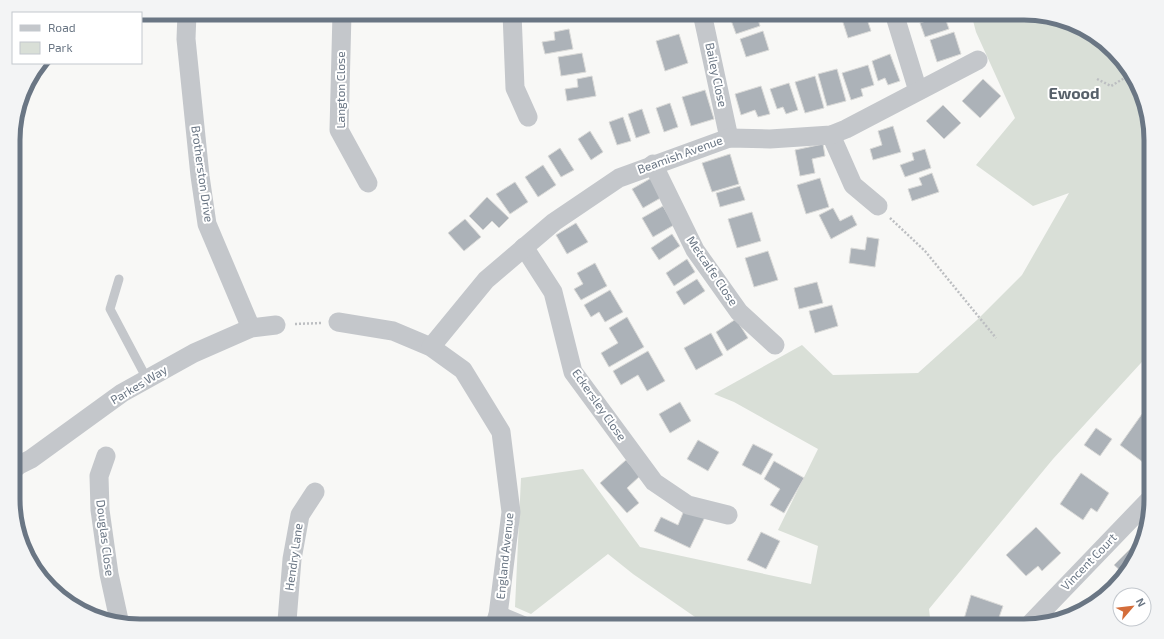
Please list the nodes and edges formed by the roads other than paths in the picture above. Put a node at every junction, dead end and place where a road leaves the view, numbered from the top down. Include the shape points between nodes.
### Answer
1 (187, 20) edge
2 (342, 20) edge
3 (512, 20) edge
4 (704, 20) edge
5 (896, 20) edge
6 (978, 60) dead end
7 (918, 91) junction
8 (528, 117) dead end
9 (831, 135) junction
10 (729, 138) junction
11 (653, 164) junction
12 (368, 183) dead end
13 (878, 206) road end
14 (524, 247) junction
15 (119, 279) dead end
16 (338, 322) road end
17 (276, 325) road end
18 (251, 328) junction
19 (775, 345) dead end
20 (432, 347) junction
21 (147, 379) junction
22 (106, 456) dead end
23 (20, 463) edge
24 (315, 492) dead end
25 (1144, 505) edge
26 (728, 515) dead end
27 (118, 617) edge
28 (287, 619) edge
29 (496, 619) edge
30 (1035, 619) edge

1 - 18 street, Brotherston Drive via 186,39 207,224
2 - 12 street, Langton Close via 339,130
3 - 8 street via 515,88
4 - 10 street, Bailey Close
5 - 7 street
6 - 7 street, Beamish Avenue
7 - 9 street, Beamish Avenue
9 - 10 street, Beamish Avenue via 770,139
9 - 13 street via 853,185
10 - 11 street, Beamish Avenue
11 - 14 street, Beamish Avenue via 619,178 554,222
11 - 19 street, Metcalfe Close via 695,250 739,312
14 - 20 street, Beamish Avenue via 486,280
14 - 26 street, Eckersley Close via 553,292 573,372 654,482 688,505
15 - 21 lane via 110,309
16 - 20 street, England Avenue via 393,331
17 - 18 street, Parkes Way
18 - 21 street, Parkes Way via 194,353
20 - 29 street, England Avenue via 464,370 501,432 511,512
21 - 23 street, Parkes Way via 122,393 31,459
22 - 27 street, Douglas Close via 99,476 100,510
24 - 28 street, Hendry Lane via 300,515 292,559
25 - 30 street, Vincent Court

